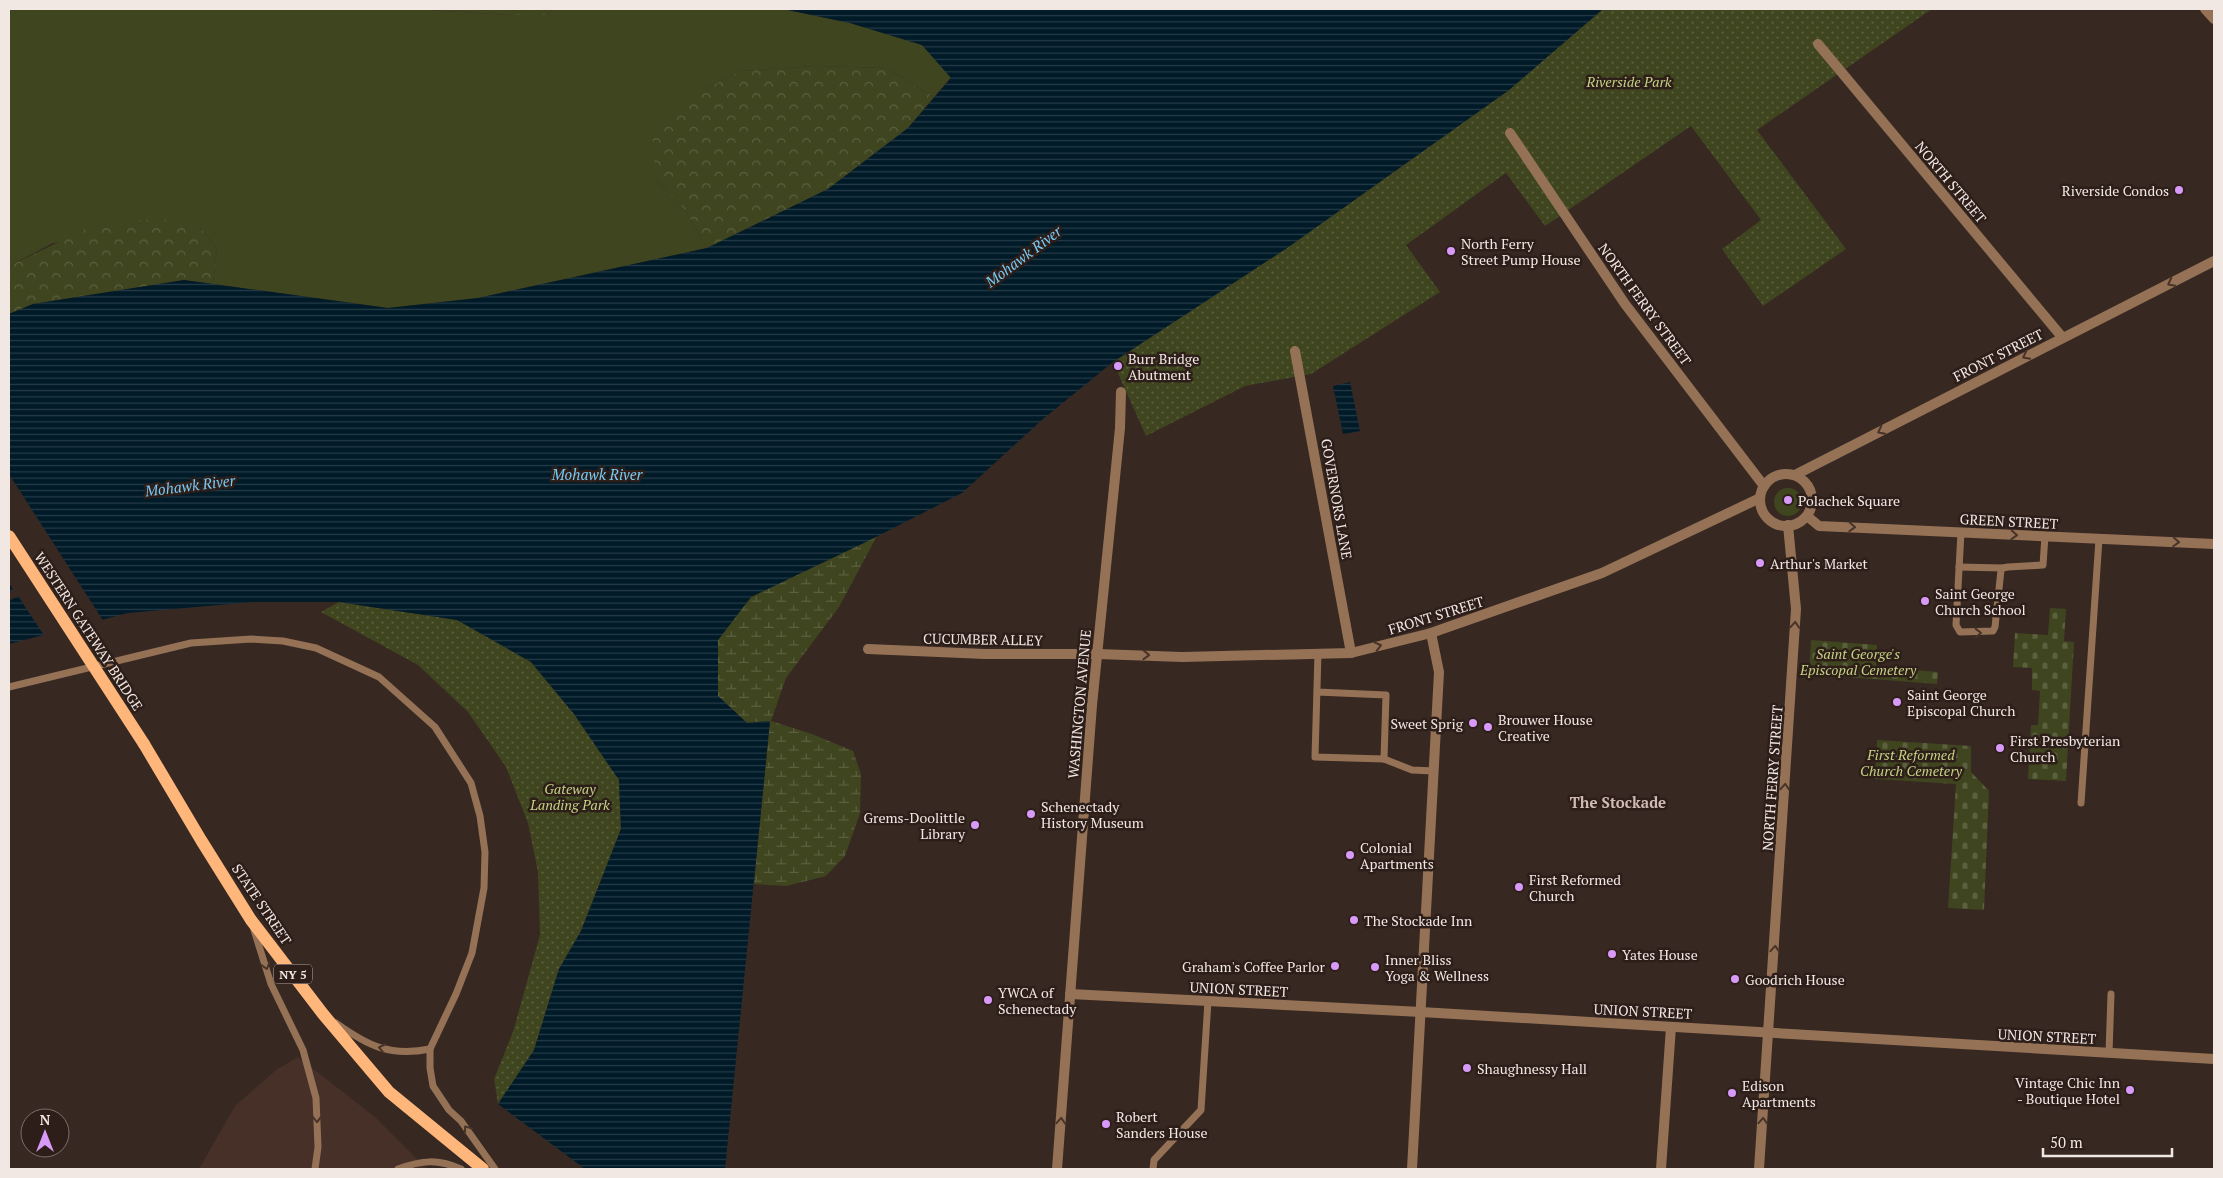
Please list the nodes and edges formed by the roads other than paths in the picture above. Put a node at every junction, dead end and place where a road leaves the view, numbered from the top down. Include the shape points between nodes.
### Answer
1 (2205, 9) edge
2 (2214, 19) edge
3 (1818, 44) dead end
4 (1510, 133) dead end
5 (2214, 261) edge
6 (2062, 337) junction
7 (1295, 351) dead end
8 (1121, 392) dead end
9 (1795, 475) junction
10 (1764, 486) junction
11 (1760, 498) junction
12 (1806, 516) junction
13 (1788, 526) junction
14 (1961, 532) junction
15 (9, 536) edge
16 (2045, 536) junction
17 (2099, 539) junction
18 (2214, 544) edge
19 (1959, 567) junction
20 (2003, 568) junction
21 (1431, 634) junction
22 (868, 650) dead end
23 (1318, 653) junction
24 (1351, 653) junction
25 (1098, 654) junction
26 (9, 687) edge
27 (1317, 692) junction
28 (144, 744) joint
29 (1384, 759) junction
30 (1434, 770) junction
31 (2081, 802) dead end
32 (251, 920) junction
33 (1070, 994) junction
34 (2111, 994) dead end
35 (1208, 1001) junction
36 (1421, 1012) junction
37 (323, 1014) junction
38 (1671, 1027) junction
39 (1769, 1033) junction
40 (430, 1049) junction
41 (2109, 1053) junction
42 (2214, 1059) edge
43 (315, 1169) edge
44 (398, 1169) edge
45 (461, 1169) edge
46 (483, 1169) edge
47 (495, 1169) edge
48 (1057, 1169) edge
49 (1153, 1169) edge
50 (1412, 1169) edge
51 (1661, 1169) edge
52 (1759, 1169) edge

1 - 2 street
3 - 6 street, NORTH STREET
4 - 10 street, NORTH FERRY STREET via 1625,304
5 -> 6 street, FRONT STREET
6 -> 9 street, FRONT STREET
7 - 24 street, GOVERNORS LANE
8 - 25 street, WASHINGTON AVENUE
9 - 10 street, FRONT STREET via 1778,475
9 - 12 street via 1811,493 1812,501
10 - 11 street
11 - 13 street via 1765,515 1771,521
11 - 21 street, FRONT STREET via 1602,573
12 - 13 street
12 -> 14 street, GREEN STREET via 1819,526
39 -> 13 street, NORTH FERRY STREET via 1796,609
14 -> 16 street, GREEN STREET
14 - 19 lane
15 - 28 main road, WESTERN GATEWAY BRIDGE / NY 5, bridge
16 - 17 street, GREEN STREET
16 - 20 lane via 2044,566
17 -> 18 street, GREEN STREET
17 - 31 lane
19 - 20 lane
19 -> 20 lane via 1956,626 1960,632 1967,633 1989,633 1995,628
24 -> 21 street, FRONT STREET
21 - 30 street via 1440,672
22 - 25 street, CUCUMBER ALLEY
23 - 24 street, FRONT STREET
25 -> 23 street, FRONT STREET via 1182,657
23 - 27 lane
25 - 33 street, WASHINGTON AVENUE
26 - 40 lane via 191,643 251,640 283,641 316,648 379,677 435,727 471,783 485,852 484,888 472,953
27 - 29 lane via 1315,757
27 - 29 lane via 1386,694
28 - 32 main road, STATE STREET / NY 5
29 - 30 lane via 1412,770
30 - 36 street
32 - 37 main road, STATE STREET / NY 5
32 -> 43 lane via 271,984 303,1050 316,1098 318,1147
33 - 35 street, UNION STREET
48 -> 33 street, WASHINGTON AVENUE
34 - 41 lane
35 - 36 street, UNION STREET
35 - 49 lane via 1201,1110 1154,1160
36 - 38 street, UNION STREET
36 - 50 street
40 -> 37 lane via 416,1052 380,1049 357,1038
37 - 46 main road, STATE STREET / NY 5 via 389,1092
38 - 39 street, UNION STREET
38 - 51 street
39 - 41 street, UNION STREET
52 -> 39 street, NORTH FERRY STREET
47 -> 40 lane via 433,1086
41 - 42 street, UNION STREET
44 - 45 lane via 419,1161 447,1163

